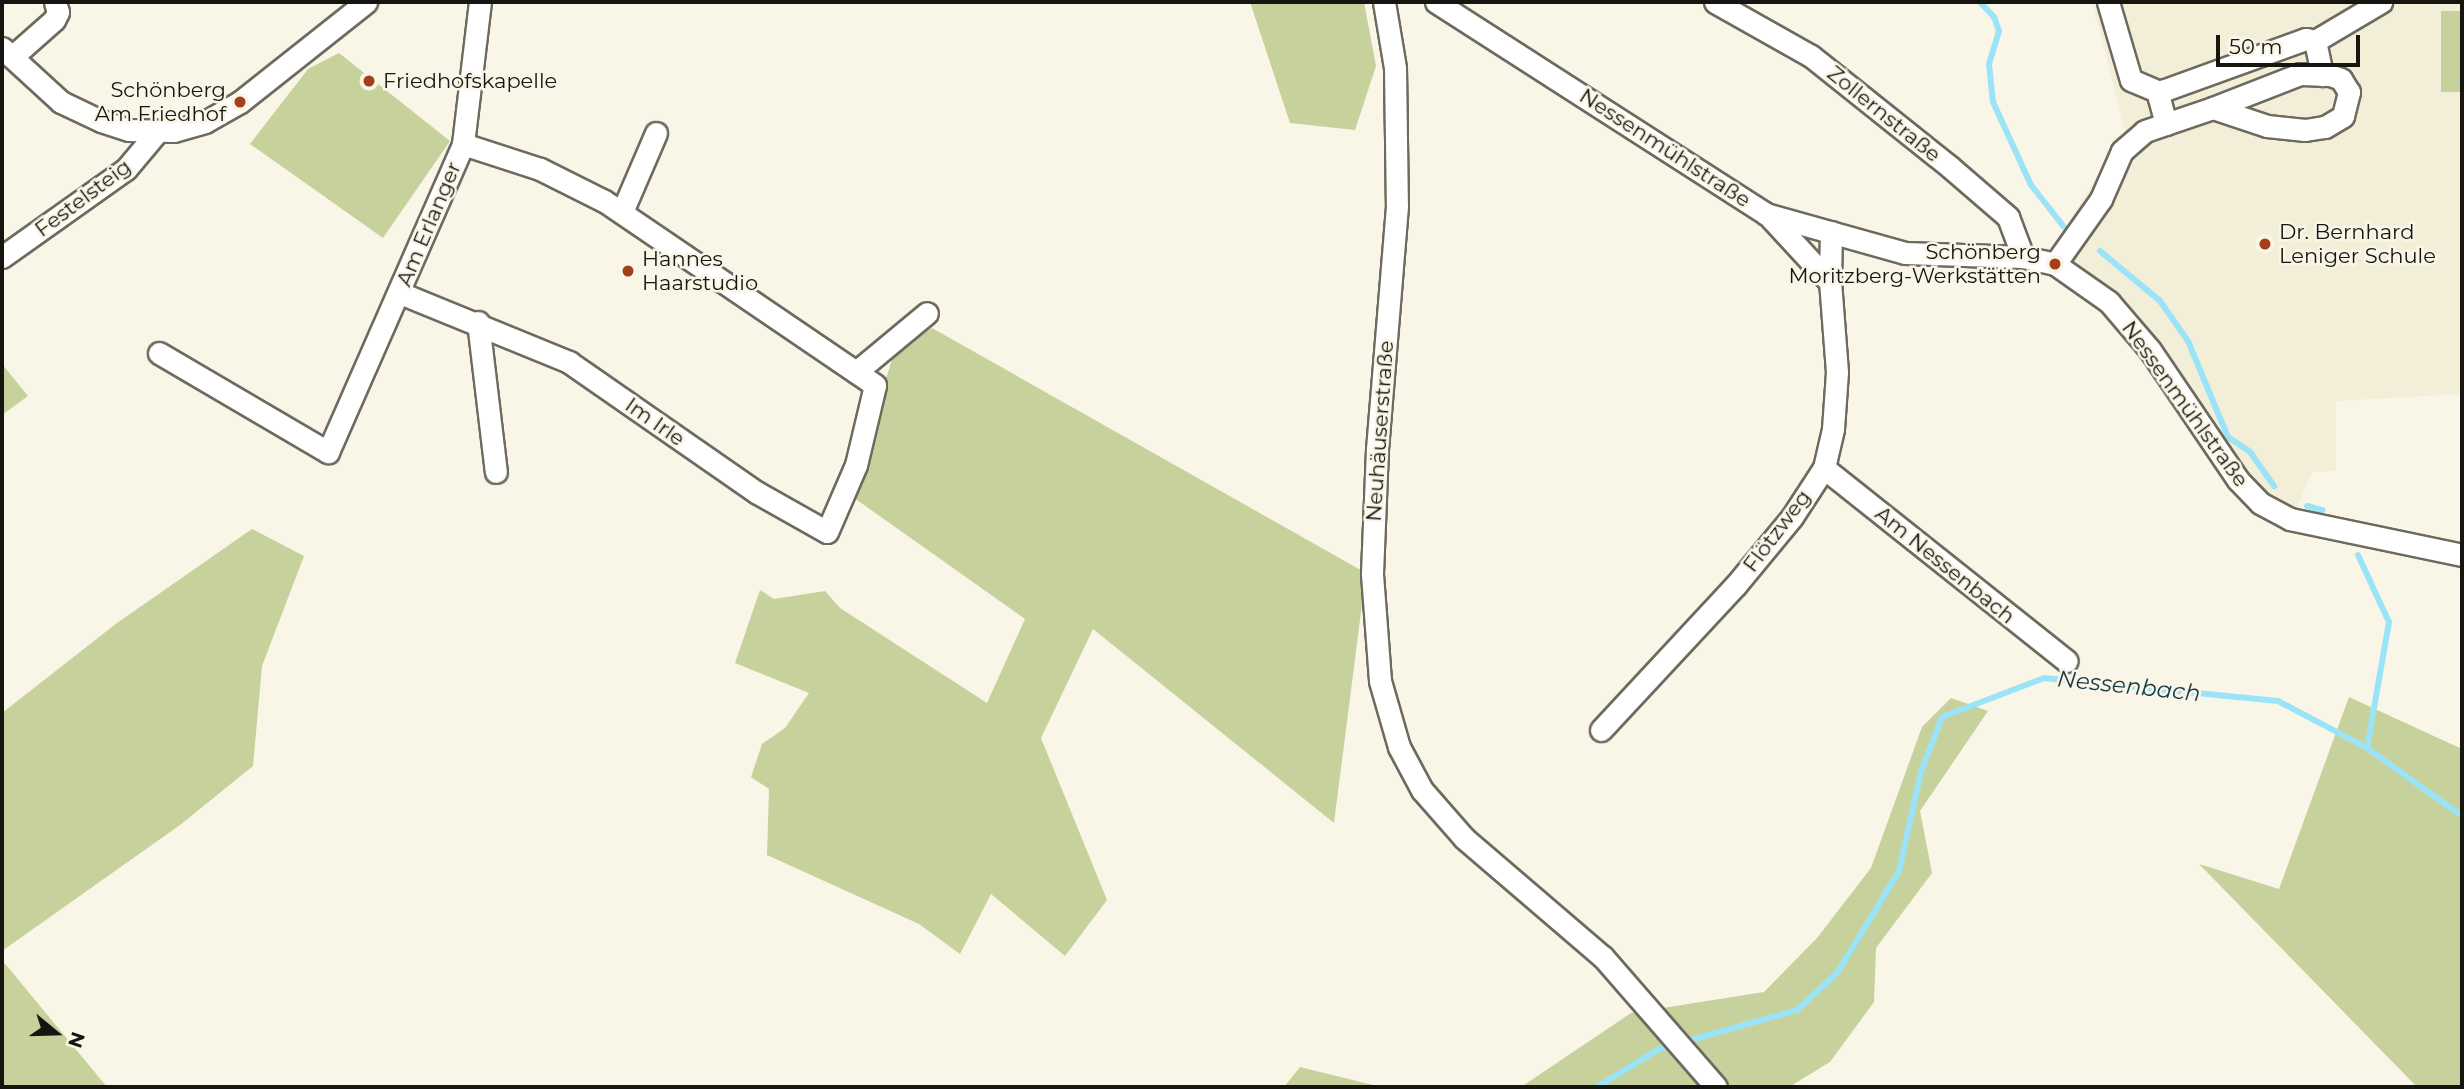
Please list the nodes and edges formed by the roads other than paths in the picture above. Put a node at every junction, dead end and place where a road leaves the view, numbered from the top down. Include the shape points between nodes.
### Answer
1 (55, 2) edge
2 (366, 2) edge
3 (480, 2) edge
4 (1384, 2) edge
5 (1436, 2) edge
6 (1715, 2) edge
7 (2108, 2) edge
8 (2381, 2) edge
9 (2315, 41) junction
10 (7, 53) edge
11 (2322, 75) junction
12 (2161, 93) junction
13 (2213, 108) junction
14 (2166, 124) junction
15 (157, 132) junction
16 (656, 133) dead end
17 (463, 144) junction
18 (622, 212) junction
19 (1766, 214) junction
20 (1831, 232) junction
21 (2, 257) edge
22 (2023, 257) junction
23 (2060, 257) junction
24 (1830, 282) junction
25 (400, 293) junction
26 (927, 313) dead end
27 (478, 322) junction
28 (159, 353) dead end
29 (856, 372) junction
30 (1824, 468) junction
31 (496, 472) dead end
32 (2462, 555) edge
33 (2067, 661) dead end
34 (1601, 730) dead end
35 (1716, 1087) edge

1 - 10 street via 58,12 54,20
2 - 15 street via 240,102 205,122
3 - 17 street, Am Erlanger
4 - 35 street, Neuhäuserstraße via 1395,68 1397,206 1372,574 1380,681 1405,758 1422,790 1464,838 1604,957
5 - 19 street, Nessenmühlstraße
6 - 22 street, Zollernstraße via 1811,56 1950,167 2008,217
7 - 12 street via 2131,80
8 - 9 street
9 - 11 street
9 - 12 street via 2306,39
10 - 15 street via 61,102 101,121
11 - 13 street via 2300,74
11 - 13 street via 2341,79 2348,92 2343,116 2325,127 2267,126
12 - 14 street
13 - 14 street
14 - 23 street via 2145,131 2122,151 2093,210
15 - 21 street, Festelsteig via 127,169
16 - 18 street
17 - 18 street via 540,169
17 - 25 street, Am Erlanger
18 - 29 street
19 - 20 street, Nessenmühlstraße
19 - 24 street
20 - 22 street, Nessenmühlstraße via 1905,253
20 - 24 street, Flötzweg
22 - 23 street, Nessenmühlstraße
23 - 32 street, Nessenmühlstraße via 2109,302 2150,350 2238,480 2260,503 2290,519
24 - 30 street, Flötzweg via 1837,372 1833,429
25 - 27 street, Im Irle
25 - 28 street, Am Erlanger via 328,452
26 - 29 street
27 - 29 street, Im Irle via 569,362 756,492 827,532 856,465 875,385
27 - 31 street
30 - 33 street, Am Nessenbach
30 - 34 street, Flötzweg via 1792,517 1735,586

